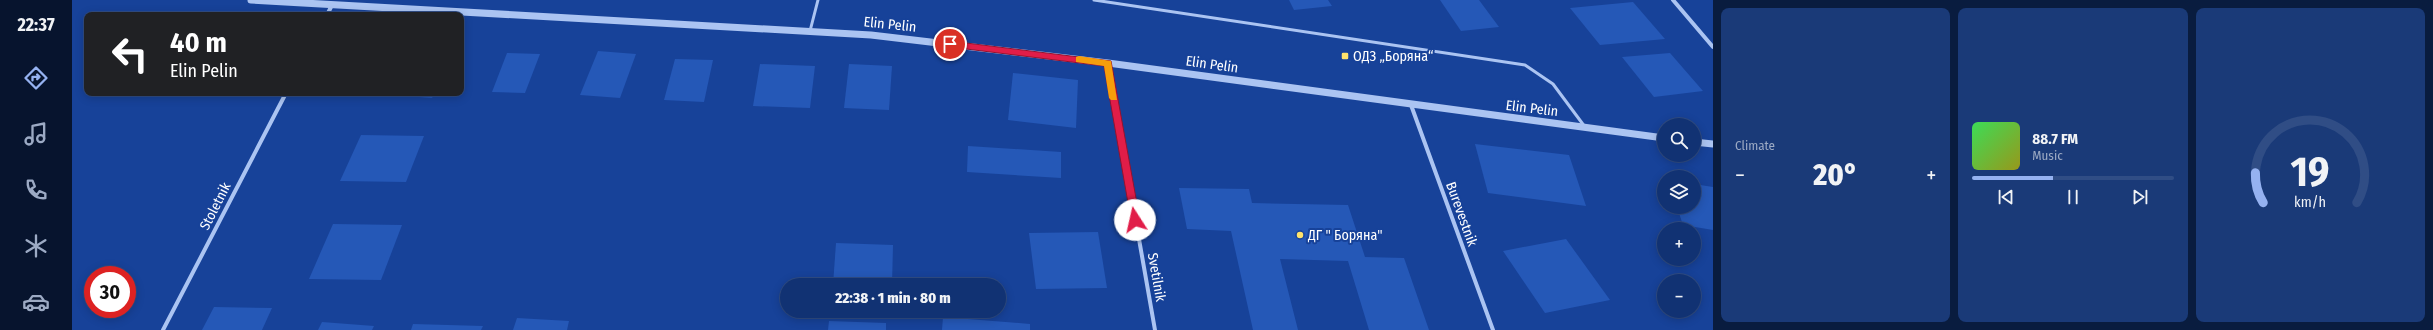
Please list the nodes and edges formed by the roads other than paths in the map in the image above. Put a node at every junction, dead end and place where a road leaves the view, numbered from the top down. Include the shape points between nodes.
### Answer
1 (251, 0) edge
2 (818, 0) edge
3 (1094, 0) edge
4 (1673, 0) edge
5 (291, 1) edge
6 (333, 3) junction
7 (328, 12) edge
8 (810, 31) junction
9 (1713, 47) edge
10 (1108, 63) junction
11 (284, 96) edge
12 (1411, 105) junction
13 (1586, 127) junction
14 (1657, 137) edge
15 (1701, 143) edge
16 (1713, 144) edge
17 (163, 330) edge
18 (1155, 330) edge
19 (1493, 330) edge

1 - 5 street, Elin Pelin
2 - 8 lane
3 - 13 lane via 1525,65 1543,74 1558,86
4 - 9 street
5 - 6 street, Elin Pelin
6 - 7 street
6 - 8 street, Elin Pelin
8 - 10 street, Elin Pelin via 871,35
10 - 12 street, Elin Pelin
10 - 18 street, Svetilnik
11 - 17 street, Stoletnik
12 - 13 street, Elin Pelin
12 - 19 street, Burevestnik
13 - 14 street, Elin Pelin
15 - 16 street

